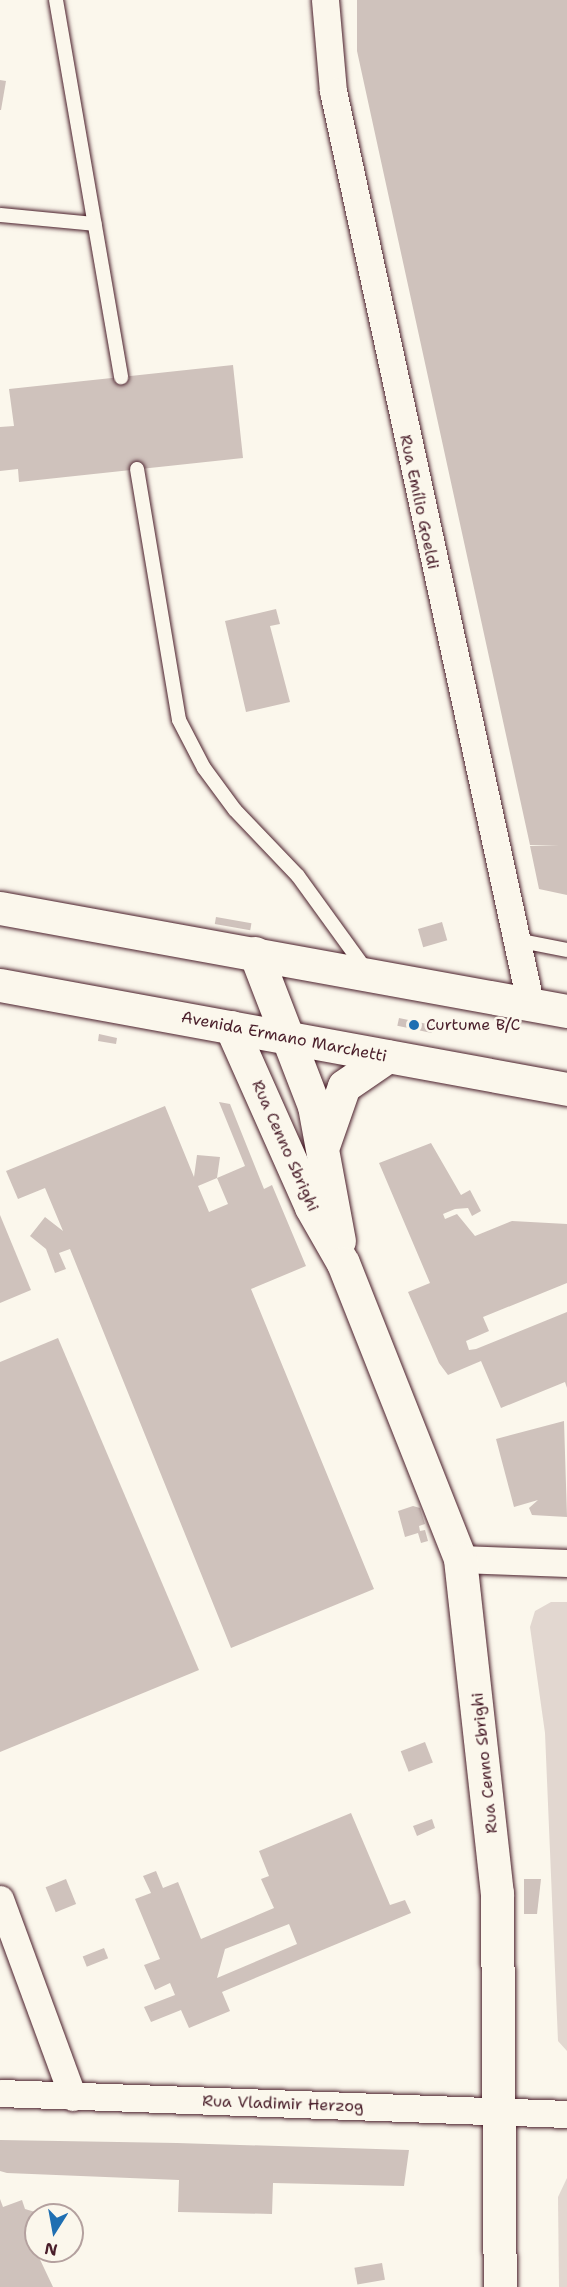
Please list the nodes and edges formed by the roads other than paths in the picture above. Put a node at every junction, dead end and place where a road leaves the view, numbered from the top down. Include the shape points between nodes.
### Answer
1 (56, 0) edge
2 (325, 0) edge
3 (0, 214) edge
4 (95, 224) junction
5 (121, 377) dead end
6 (137, 469) dead end
7 (0, 908) edge
8 (516, 940) junction
9 (567, 950) edge
10 (255, 953) junction
11 (369, 974) junction
12 (0, 985) edge
13 (530, 1002) junction
14 (567, 1011) edge
15 (231, 1027) junction
16 (288, 1039) junction
17 (388, 1056) junction
18 (567, 1089) edge
19 (324, 1143) junction
20 (343, 1263) junction
21 (460, 1559) junction
22 (567, 1563) edge
23 (0, 1899) edge
24 (0, 2093) edge
25 (73, 2097) junction
26 (497, 2112) junction
27 (567, 2114) edge
28 (500, 2287) edge

1 - 4 lane
2 - 8 street, Rua Emílio Goeldi via 333,91
3 - 4 lane
4 - 5 lane
6 - 11 lane via 179,720 204,768 235,810 298,876
7 - 10 street
8 - 9 lane
8 - 13 street, Rua Emílio Goeldi
10 - 11 street
10 - 16 street, Rua Cenno Sbrighi
11 - 13 street
12 - 15 street, Avenida Ermano Marchetti
13 - 14 street
15 - 16 street, Avenida Ermano Marchetti
15 - 20 street, Rua Cenno Sbrighi via 311,1207
16 - 17 street, Avenida Ermano Marchetti
16 - 19 street, Rua Cenno Sbrighi
17 - 18 street, Avenida Ermano Marchetti
17 - 19 street via 344,1086
19 - 20 street, Rua Cenno Sbrighi
20 - 21 street, Rua Cenno Sbrighi
21 - 22 street
21 - 26 street, Rua Cenno Sbrighi via 497,1893
23 - 25 street
24 - 25 street, Rua Vladimir Herzog
25 - 26 street, Rua Vladimir Herzog
26 - 27 street, Rua Vladimir Herzog
26 - 28 street, Rua Cenno Sbrighi

